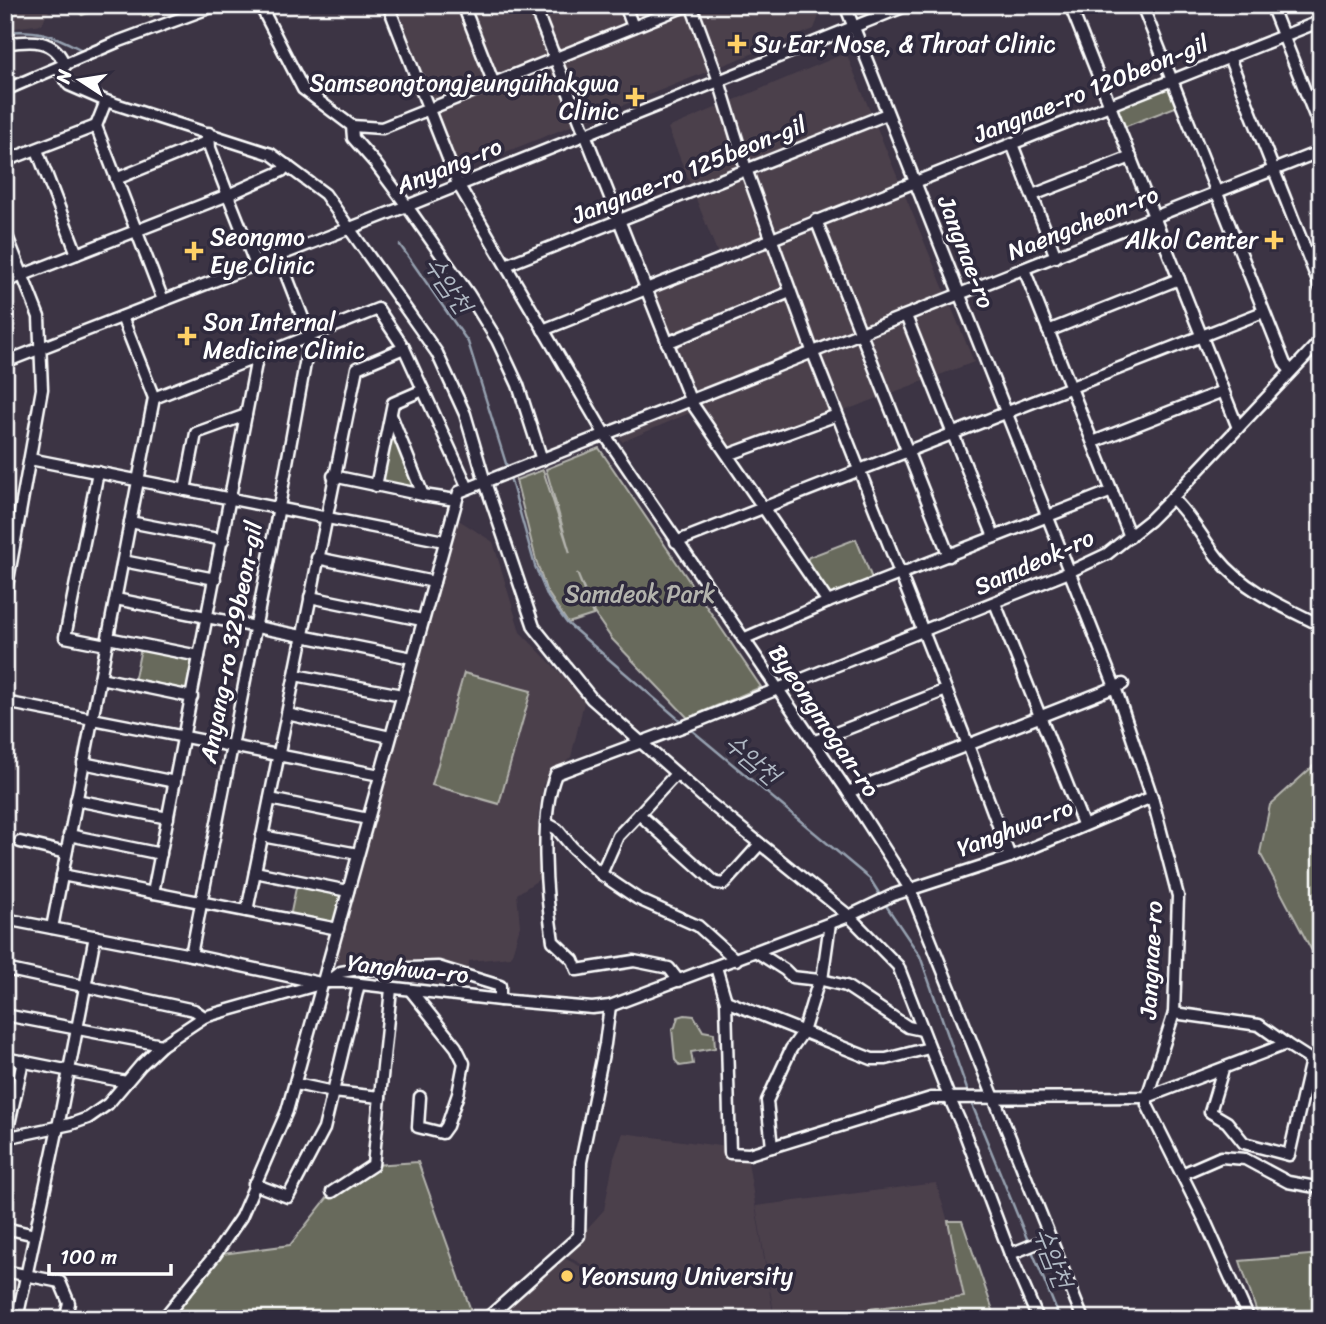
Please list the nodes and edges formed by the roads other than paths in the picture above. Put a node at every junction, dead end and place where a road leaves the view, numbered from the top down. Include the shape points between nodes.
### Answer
1 (217, 5) edge
2 (260, 5) edge
3 (388, 5) edge
4 (463, 5) edge
5 (534, 5) edge
6 (625, 5) edge
7 (690, 5) edge
8 (845, 5) edge
9 (908, 5) edge
10 (1070, 5) edge
11 (1270, 5) edge
12 (1146, 6) edge
13 (1321, 22) edge
14 (633, 27) junction
15 (854, 27) junction
16 (1283, 36) junction
17 (5, 44) edge
18 (1229, 57) junction
19 (556, 59) junction
20 (61, 67) junction
21 (719, 81) junction
22 (1171, 81) junction
23 (494, 84) junction
24 (5, 90) edge
25 (106, 101) junction
26 (1110, 105) junction
27 (428, 110) junction
28 (887, 114) junction
29 (96, 126) junction
30 (352, 126) junction
31 (1321, 131) edge
32 (209, 133) junction
33 (586, 135) junction
34 (1012, 144) junction
35 (37, 150) junction
36 (1321, 151) edge
37 (1131, 157) junction
38 (5, 161) edge
39 (287, 164) junction
40 (746, 169) junction
41 (1274, 170) junction
42 (116, 179) junction
43 (916, 181) junction
44 (458, 184) junction
45 (1216, 193) junction
46 (228, 195) junction
47 (1033, 195) junction
48 (407, 206) junction
49 (1154, 218) junction
50 (619, 220) junction
51 (816, 220) junction
52 (347, 228) junction
53 (137, 230) junction
54 (5, 231) edge
55 (771, 241) junction
56 (77, 254) junction
57 (278, 254) junction
58 (1056, 257) junction
59 (255, 263) junction
60 (506, 265) junction
61 (1024, 269) junction
62 (23, 275) junction
63 (1179, 279) junction
64 (5, 282) edge
65 (1321, 289) edge
66 (646, 290) junction
67 (790, 292) junction
68 (960, 294) junction
69 (163, 300) junction
70 (1263, 312) junction
71 (906, 316) junction
72 (122, 317) junction
73 (543, 330) junction
74 (1048, 331) junction
75 (861, 334) junction
76 (1202, 335) junction
77 (310, 337) junction
78 (1321, 340) edge
79 (667, 342) junction
80 (41, 348) junction
81 (404, 348) junction
82 (813, 353) junction
83 (257, 358) junction
84 (5, 362) edge
85 (1291, 371) junction
86 (1071, 387) junction
87 (423, 390) junction
88 (1223, 391) junction
89 (154, 398) junction
90 (691, 402) junction
91 (390, 413) junction
92 (1006, 413) junction
93 (246, 415) junction
94 (837, 415) junction
95 (1238, 428) junction
96 (954, 433) junction
97 (605, 435) junction
98 (1093, 442) junction
99 (908, 451) junction
100 (728, 455) junction
101 (30, 459) junction
102 (542, 460) junction
103 (859, 471) junction
104 (98, 472) junction
105 (333, 476) junction
106 (138, 481) junction
107 (485, 482) junction
108 (376, 486) junction
109 (468, 488) junction
110 (185, 489) junction
111 (1112, 491) junction
112 (423, 495) junction
113 (230, 497) junction
114 (1172, 498) junction
115 (456, 500) junction
116 (279, 507) junction
117 (765, 508) junction
118 (1046, 515) junction
119 (325, 517) junction
120 (130, 522) junction
121 (994, 537) junction
122 (1130, 537) junction
123 (223, 540) junction
124 (444, 541) junction
125 (676, 542) junction
126 (949, 555) junction
127 (317, 558) junction
128 (123, 561) junction
129 (1069, 572) junction
130 (900, 574) junction
131 (215, 579) junction
132 (433, 582) junction
133 (5, 596) edge
134 (310, 597) junction
135 (116, 599) junction
136 (828, 602) junction
137 (995, 603) junction
138 (207, 618) junction
139 (422, 620) junction
140 (1312, 621) dead end
141 (255, 627) junction
142 (922, 632) junction
143 (303, 636) junction
144 (743, 639) junction
145 (107, 642) junction
146 (199, 656) junction
147 (412, 658) junction
148 (295, 675) junction
149 (100, 678) junction
150 (1119, 686) junction
151 (777, 689) junction
152 (946, 690) junction
153 (402, 695) junction
154 (192, 697) junction
155 (5, 702) edge
156 (287, 715) junction
157 (1040, 716) junction
158 (92, 719) junction
159 (184, 737) junction
160 (390, 737) junction
161 (813, 742) junction
162 (640, 743) junction
163 (968, 745) junction
164 (232, 746) junction
165 (278, 755) junction
166 (83, 762) junction
167 (676, 774) junction
168 (380, 775) junction
169 (175, 782) junction
170 (848, 792) junction
171 (1152, 797) junction
172 (270, 799) junction
173 (76, 800) junction
174 (639, 814) junction
175 (168, 818) junction
176 (368, 819) junction
177 (546, 823) junction
178 (1083, 824) junction
179 (69, 835) junction
180 (262, 836) junction
181 (20, 842) dead end
182 (760, 844) junction
183 (66, 853) junction
184 (161, 854) junction
185 (358, 854) junction
186 (1010, 856) junction
187 (255, 872) junction
188 (601, 874) junction
189 (62, 875) junction
190 (909, 889) junction
191 (348, 891) junction
192 (153, 893) junction
193 (200, 902) junction
194 (247, 911) junction
195 (849, 916) junction
196 (5, 919) edge
197 (830, 923) junction
198 (52, 928) junction
199 (338, 929) junction
200 (95, 936) junction
201 (757, 952) junction
202 (191, 955) junction
203 (736, 960) junction
204 (716, 967) junction
205 (5, 969) edge
206 (821, 980) junction
207 (679, 982) junction
208 (324, 983) junction
209 (359, 984) junction
210 (85, 986) junction
211 (391, 989) junction
212 (411, 990) junction
213 (500, 1000) junction
214 (726, 1001) junction
215 (610, 1006) junction
216 (1174, 1013) junction
217 (5, 1015) edge
218 (204, 1017) junction
219 (76, 1030) junction
220 (922, 1030) junction
221 (803, 1032) junction
222 (1286, 1044) junction
223 (162, 1045) junction
224 (929, 1048) junction
225 (5, 1058) edge
226 (23, 1061) junction
227 (1316, 1061) edge
228 (1223, 1069) junction
229 (68, 1070) junction
230 (126, 1082) junction
231 (296, 1084) junction
232 (333, 1092) junction
233 (380, 1097) junction
234 (420, 1097) dead end
235 (952, 1097) junction
236 (1147, 1097) junction
237 (994, 1099) junction
238 (58, 1127) junction
239 (6, 1139) edge
240 (1244, 1143) junction
241 (772, 1147) junction
242 (1245, 1159) junction
243 (1182, 1174) junction
244 (254, 1184) junction
245 (1321, 1188) edge
246 (332, 1192) dead end
247 (5, 1228) edge
248 (35, 1235) junction
249 (1051, 1238) junction
250 (1014, 1252) junction
251 (5, 1270) edge
252 (25, 1275) junction
253 (5, 1313) edge
254 (17, 1317) edge
255 (65, 1319) edge
256 (163, 1319) edge
257 (486, 1319) edge
258 (1038, 1319) edge
259 (1083, 1319) edge
260 (1249, 1319) edge

1 - 20 street
2 - 30 street via 303,89
3 - 27 street, Byeongmogan-ro
4 - 23 street
5 - 19 street
6 - 14 street
7 - 14 street
7 - 21 street
8 - 15 street, Jangnae-ro
9 - 15 street, Anyang-ro
10 - 26 street
11 - 16 street
12 - 22 street
13 - 16 street, Jangnae-ro 120beon-gil
14 - 19 street
15 - 21 street, Anyang-ro
15 - 28 street, Jangnae-ro
16 - 18 street, Jangnae-ro 120beon-gil
16 - 31 street
17 - 20 street via 42,43 61,55
18 - 22 street, Jangnae-ro 120beon-gil
18 - 41 street
19 - 23 street
19 - 33 street
20 - 24 street
20 - 25 street via 69,85
21 - 33 street, Anyang-ro
21 - 40 street
22 - 26 street, Jangnae-ro 120beon-gil
22 - 45 street
23 - 27 street
25 - 29 street
25 - 32 street
26 - 34 street, Jangnae-ro 120beon-gil
26 - 37 street
27 - 30 street via 382,128
27 - 44 street, Byeongmogan-ro
28 - 40 street, Jangnae-ro 125beon-gil
28 - 43 street, Jangnae-ro
29 - 35 street
29 - 42 street
30 - 48 street via 354,138
32 - 39 street
32 - 42 street via 204,144
32 - 46 street
33 - 44 street, Anyang-ro
33 - 50 street
34 - 43 street, Jangnae-ro 120beon-gil
34 - 47 street
35 - 38 street
35 - 56 street
36 - 41 street, Naengcheon-ro
37 - 47 street
37 - 49 street
39 - 46 street via 282,171
39 - 52 street via 325,194
40 - 50 street, Jangnae-ro 125beon-gil
40 - 55 street
41 - 45 street, Naengcheon-ro
41 - 65 street
42 - 53 street
43 - 51 street, Jangnae-ro 120beon-gil
43 - 68 street, Jangnae-ro
44 - 48 street, Anyang-ro
44 - 60 street, Byeongmogan-ro
45 - 49 street, Naengcheon-ro
45 - 70 street
46 - 53 street
46 - 59 street
47 - 58 street
48 - 52 street, Anyang-ro
48 - 102 street via 497,340 518,385
49 - 58 street, Naengcheon-ro
49 - 63 street
50 - 60 street, Jangnae-ro 125beon-gil
50 - 66 street
51 - 55 street, Jangnae-ro 120beon-gil
51 - 75 street
52 - 57 street, Anyang-ro
52 - 107 street via 437,354 465,414
53 - 56 street
53 - 69 street
54 - 62 street
55 - 66 street, Jangnae-ro 120beon-gil
55 - 67 street
56 - 62 street
57 - 59 street, Anyang-ro
57 - 77 street
58 - 61 street, Naengcheon-ro
59 - 69 street, Anyang-ro
60 - 73 street, Byeongmogan-ro
61 - 68 street, Naengcheon-ro
61 - 74 street
62 - 64 street
62 - 80 street via 39,317
63 - 74 street
63 - 76 street
66 - 73 street, Jangnae-ro 120beon-gil
66 - 79 street
67 - 79 street
67 - 82 street
68 - 71 street, Naengcheon-ro
68 - 92 street, Jangnae-ro
69 - 72 street, Anyang-ro
70 - 76 street
70 - 85 street
71 - 75 street, Naengcheon-ro
71 - 96 street
72 - 80 street, Anyang-ro
72 - 89 street
73 - 97 street, Byeongmogan-ro
74 - 86 street
75 - 82 street, Naengcheon-ro
75 - 99 street
76 - 86 street
76 - 88 street
77 - 81 street via 378,309
77 - 83 street
77 - 116 street, Anyang-ro 329beon-gil
78 - 85 street, Samdeok-ro
79 - 90 street
80 - 84 street, Anyang-ro
80 - 101 street via 41,389
81 - 87 street
81 - 105 street via 357,368
82 - 90 street, Naengcheon-ro
82 - 94 street
83 - 89 street
83 - 93 street
85 - 95 street, Samdeok-ro
86 - 92 street
86 - 98 street
87 - 91 street via 393,403
87 - 109 street
88 - 95 street
88 - 98 street
89 - 106 street
90 - 97 street, Naengcheon-ro
90 - 100 street
91 - 108 street
91 - 112 street
92 - 96 street
92 - 118 street, Jangnae-ro
93 - 110 street via 197,433
93 - 113 street
94 - 100 street
94 - 103 street
95 - 114 street, Samdeok-ro
96 - 99 street
96 - 121 street
97 - 102 street, Naengcheon-ro
97 - 125 street, Byeongmogan-ro
98 - 111 street
99 - 103 street
99 - 126 street
100 - 117 street
101 - 104 street
101 - 133 street
102 - 107 street, Naengcheon-ro
103 - 117 street
103 - 130 street
104 - 106 street
104 - 145 street via 65,637
105 - 108 street
105 - 119 street
106 - 110 street
106 - 120 street
107 - 109 street, Naengcheon-ro
107 - 162 street via 534,627 592,699
108 - 112 street
109 - 115 street via 458,492
110 - 113 street
111 - 118 street
111 - 122 street
112 - 115 street
113 - 116 street
113 - 123 street
114 - 122 street, Samdeok-ro
114 - 140 street via 1230,572
115 - 124 street
116 - 119 street
116 - 141 street, Anyang-ro 329beon-gil
117 - 125 street
117 - 136 street
118 - 121 street
118 - 129 street, Jangnae-ro
119 - 124 street
119 - 127 street
120 - 123 street
120 - 128 street
121 - 126 street
122 - 129 street, Samdeok-ro
123 - 131 street
124 - 132 street
125 - 144 street, Byeongmogan-ro
126 - 130 street
127 - 132 street
127 - 134 street
128 - 131 street
128 - 135 street
129 - 137 street, Samdeok-ro
129 - 150 street, Jangnae-ro
130 - 136 street
130 - 142 street
131 - 138 street
132 - 139 street
134 - 139 street
134 - 143 street
135 - 138 street
135 - 145 street
136 - 144 street
137 - 142 street, Samdeok-ro
137 - 157 street
138 - 141 street
138 - 146 street
139 - 147 street
141 - 143 street
141 - 164 street, Anyang-ro 329beon-gil
142 - 151 street, Samdeok-ro
142 - 152 street
143 - 147 street
143 - 148 street
144 - 151 street, Byeongmogan-ro
145 - 146 street
145 - 149 street
146 - 154 street
147 - 153 street
148 - 153 street
148 - 156 street
149 - 154 street
149 - 158 street
150 - 157 street
150 - 171 street, Jangnae-ro
151 - 161 street, Byeongmogan-ro
151 - 162 street, Samdeok-ro
152 - 161 street
152 - 163 street
153 - 160 street
154 - 159 street
155 - 158 street
156 - 160 street
156 - 165 street
157 - 163 street
157 - 178 street
158 - 159 street
158 - 166 street
159 - 164 street
159 - 169 street
160 - 168 street
161 - 170 street, Byeongmogan-ro
162 - 167 street
162 - 177 street via 556,774
163 - 170 street
163 - 186 street
164 - 165 street
164 - 193 street, Anyang-ro 329beon-gil
165 - 168 street
165 - 172 street
166 - 169 street
166 - 173 street
167 - 174 street
167 - 182 street
168 - 176 street
169 - 175 street
170 - 190 street, Byeongmogan-ro
171 - 178 street, Yanghwa-ro
171 - 216 street, Jangnae-ro via 1178,896
172 - 176 street
172 - 180 street
173 - 175 street
173 - 179 street
174 - 182 street via 716,883 724,884
174 - 188 street via 618,836
175 - 184 street
176 - 185 street
177 - 188 street
177 - 207 street via 553,941 577,970 634,961 669,968
178 - 186 street, Yanghwa-ro
179 - 183 street
179 - 184 street
180 - 185 street
180 - 187 street
181 - 183 street
182 - 195 street
183 - 189 street
184 - 192 street
185 - 191 street
186 - 190 street, Yanghwa-ro
187 - 191 street
187 - 194 street
188 - 203 street via 638,899 698,926
189 - 192 street
189 - 198 street
190 - 195 street, Yanghwa-ro
190 - 237 street, Byeongmogan-ro
191 - 199 street
192 - 193 street
193 - 194 street
193 - 202 street, Anyang-ro 329beon-gil
194 - 199 street
195 - 197 street, Yanghwa-ro
195 - 220 street via 898,966
196 - 198 street
197 - 201 street, Yanghwa-ro
197 - 206 street
198 - 200 street
199 - 208 street
200 - 202 street
200 - 210 street
201 - 203 street, Yanghwa-ro
201 - 206 street via 792,977
202 - 208 street
203 - 204 street, Yanghwa-ro
204 - 207 street, Yanghwa-ro
204 - 214 street
205 - 210 street
206 - 220 street via 846,986 908,1027
206 - 221 street
207 - 215 street, Yanghwa-ro
208 - 209 street, Yanghwa-ro
208 - 213 street via 353,970 438,967 500,986
208 - 218 street, Yanghwa-ro
208 - 231 street
209 - 211 street, Yanghwa-ro
209 - 232 street
210 - 218 street via 194,1010
210 - 219 street
211 - 212 street, Yanghwa-ro
211 - 233 street
212 - 213 street, Yanghwa-ro
212 - 234 street via 456,1046 464,1063 458,1094 442,1133 418,1127
213 - 215 street, Yanghwa-ro
214 - 221 street
214 - 241 street via 730,1153 749,1154
215 - 257 street via 581,1163 579,1236
216 - 222 street via 1259,1025
216 - 236 street, Jangnae-ro
217 - 219 street
218 - 223 street, Yanghwa-ro
219 - 223 street
219 - 229 street
220 - 224 street
221 - 224 street via 879,1060
221 - 241 street via 767,1101
222 - 227 street
222 - 228 street
223 - 230 street, Yanghwa-ro
224 - 235 street
225 - 226 street
226 - 229 street
226 - 239 street, Yanghwa-ro
227 - 240 street via 1289,1155
228 - 236 street
228 - 240 street via 1210,1112 1227,1122
229 - 230 street
229 - 238 street
230 - 238 street, Yanghwa-ro via 108,1104 88,1118
231 - 232 street
231 - 244 street
232 - 233 street
232 - 244 street via 324,1129 288,1197
233 - 246 street via 373,1165
235 - 237 street
235 - 241 street via 932,1098
235 - 250 street
236 - 237 street
236 - 243 street via 1146,1105
237 - 249 street, Byeongmogan-ro
238 - 239 street, Yanghwa-ro
238 - 248 street
240 - 242 street
242 - 243 street via 1221,1157
242 - 245 street via 1288,1182
243 - 260 street
244 - 256 street via 242,1217
247 - 248 street
248 - 252 street
249 - 250 street
249 - 259 street, Byeongmogan-ro
250 - 258 street
251 - 252 street
252 - 254 street
252 - 255 street via 60,1282 69,1303
253 - 254 street

